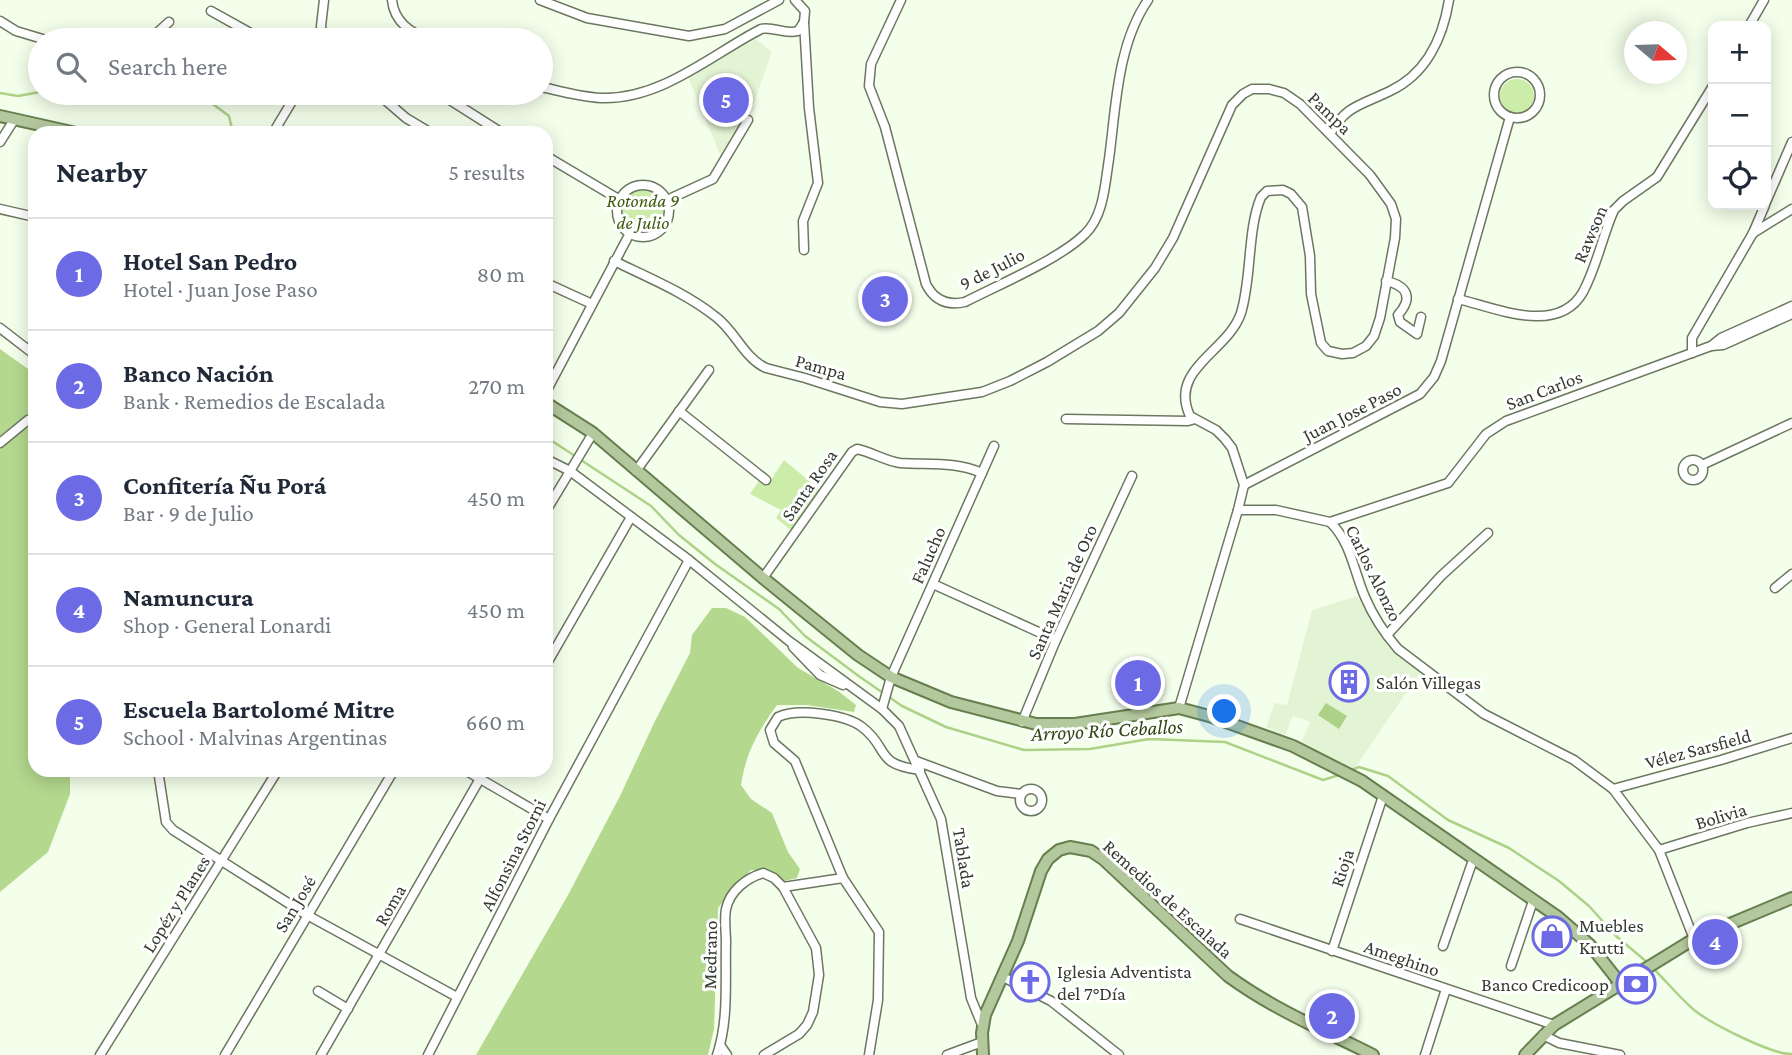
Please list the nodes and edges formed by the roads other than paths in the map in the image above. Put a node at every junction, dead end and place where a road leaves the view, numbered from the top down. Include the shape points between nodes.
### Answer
1 (324, 0) edge
2 (392, 0) edge
3 (540, 0) edge
4 (779, 0) edge
5 (795, 0) edge
6 (901, 0) edge
7 (1148, 0) edge
8 (1448, 0) edge
9 (1764, 0) edge
10 (211, 11) dead end
11 (0, 21) edge
12 (1752, 21) edge
13 (169, 22) dead end
14 (804, 22) junction
15 (162, 28) edge
16 (241, 28) edge
17 (321, 28) edge
18 (407, 28) edge
19 (28, 35) edge
20 (553, 90) edge
21 (1708, 94) edge
22 (290, 105) edge
23 (391, 105) edge
24 (457, 105) edge
25 (0, 116) edge
26 (1510, 117) junction
27 (15, 120) junction
28 (748, 120) dead end
29 (43, 126) edge
30 (277, 126) edge
31 (419, 126) edge
32 (489, 126) edge
33 (1331, 135) junction
34 (0, 142) edge
35 (1792, 142) edge
36 (553, 160) edge
37 (1771, 190) edge
38 (620, 200) junction
39 (667, 200) junction
40 (0, 209) edge
41 (1792, 209) edge
42 (1763, 210) edge
43 (28, 215) edge
44 (630, 233) junction
45 (1753, 233) junction
46 (804, 250) dead end
47 (614, 261) junction
48 (1387, 281) junction
49 (553, 286) edge
50 (1458, 299) junction
51 (592, 304) junction
52 (1792, 306) edge
53 (1792, 314) edge
54 (1421, 317) dead end
55 (0, 328) edge
56 (1712, 346) junction
57 (28, 350) edge
58 (1692, 353) junction
59 (709, 370) dead end
60 (553, 379) edge
61 (553, 407) edge
62 (680, 411) junction
63 (1066, 419) dead end
64 (1195, 419) junction
65 (28, 420) dead end
66 (1792, 423) edge
67 (593, 433) junction
68 (0, 443) edge
69 (994, 446) dead end
70 (553, 462) edge
71 (1702, 465) dead end
72 (571, 469) junction
73 (636, 471) junction
74 (982, 472) junction
75 (1132, 476) dead end
76 (766, 480) dead end
77 (1244, 485) junction
78 (553, 499) edge
79 (1238, 510) junction
80 (631, 517) junction
81 (1330, 522) junction
82 (1488, 533) dead end
83 (690, 560) junction
84 (1792, 574) edge
85 (762, 578) junction
86 (933, 584) junction
87 (1775, 588) dead end
88 (1387, 635) junction
89 (1056, 640) junction
90 (553, 653) edge
91 (889, 682) junction
92 (883, 706) junction
93 (1179, 708) junction
94 (1023, 722) junction
95 (1792, 738) edge
96 (916, 761) junction
97 (920, 770) junction
98 (159, 777) edge
99 (274, 777) edge
100 (390, 777) edge
101 (477, 777) edge
102 (480, 779) junction
103 (1613, 789) junction
104 (1021, 794) dead end
105 (1383, 796) junction
106 (1792, 813) edge
107 (549, 819) junction
108 (1659, 850) junction
109 (1473, 860) junction
110 (222, 861) junction
111 (843, 878) junction
112 (783, 887) junction
113 (1792, 898) edge
114 (1533, 901) junction
115 (307, 915) junction
116 (1240, 919) dead end
117 (1694, 939) junction
118 (1443, 946) dead end
119 (1332, 951) junction
120 (380, 955) junction
121 (1511, 966) dead end
122 (1003, 977) junction
123 (1620, 983) junction
124 (1446, 989) junction
125 (318, 991) dead end
126 (457, 997) junction
127 (348, 1009) junction
128 (1554, 1025) junction
129 (982, 1026) junction
130 (1543, 1035) junction
131 (982, 1042) junction
132 (720, 1045) junction
133 (100, 1055) edge
134 (225, 1055) edge
135 (321, 1055) edge
136 (428, 1055) edge
137 (717, 1055) edge
138 (727, 1055) edge
139 (764, 1055) edge
140 (869, 1055) edge
141 (947, 1055) edge
142 (983, 1055) edge
143 (1119, 1055) edge
144 (1373, 1055) edge
145 (1425, 1055) edge
146 (1525, 1055) edge
147 (1620, 1055) edge

1 - 17 street
2 - 18 street
3 - 4 street via 587,18 689,36 724,29
5 - 14 street via 805,11
6 - 7 street, 9 de Julio via 871,64 869,86 885,127 926,284 931,294 953,305 1086,234 1099,212 1123,61
8 - 33 street via 1440,39 1416,73 1346,112
9 - 12 street
10 - 16 street
11 - 19 street
13 - 15 street
14 - 20 street via 791,33 761,29 656,89 636,95 588,97
14 - 46 street via 818,183 803,221
21 - 50 street, Rawson via 1657,177 1614,210 1574,305 1548,316
22 - 30 street
23 - 31 street
24 - 32 street
25 - 27 main road
26 - 26 street via 1525,117 1540,100 1538,85 1527,74 1512,73 1496,87 1498,108
26 - 50 street, Juan Jose Paso
27 - 29 main road
27 - 34 street
28 - 39 street via 713,179
33 - 47 street, Pampa via 1284,93 1252,89 1243,94 1226,117 1173,238 1119,313 1047,362 982,392 891,404 766,368 705,308
33 - 48 street, Pampa via 1391,204 1396,219
35 - 37 street
36 - 38 street
38 - 39 street via 639,185 656,188
38 - 44 street via 620,223
39 - 44 street via 668,215 661,229 647,236
40 - 43 street
41 - 45 street
42 - 45 street
44 - 47 street
45 - 58 street via 1692,338
47 - 51 street
48 - 54 street via 1407,296 1407,306 1398,315 1400,322 1417,334
48 - 64 street, Pampa via 1380,318 1366,346 1353,353 1328,351 1321,343 1313,306 1302,207 1283,190 1267,191 1258,204 1237,324 1196,368 1185,387 1186,408
49 - 51 street
50 - 77 street, Juan Jose Paso via 1441,361 1420,394
51 - 60 street
52 - 56 street, San Carlos
53 - 56 street, San Carlos
55 - 57 street
56 - 58 street, San Carlos
58 - 81 street, San Carlos via 1506,421 1486,434 1448,483
59 - 62 street
61 - 67 main road
62 - 73 street
62 - 76 street
63 - 64 street
64 - 77 street via 1216,430 1232,448
65 - 68 street
66 - 71 street
67 - 72 street
67 - 73 main road
69 - 74 street, Falucho
70 - 72 street, Tablada
72 - 78 street
72 - 80 street, Tablada
73 - 85 main road
74 - 85 street, Santa Rosa via 942,463 899,463 858,449
74 - 86 street, Falucho
75 - 89 street, Santa Maria de Oro
77 - 79 street
79 - 81 street, Carlos Alonzo via 1276,510
79 - 93 street
80 - 83 street, Tablada
80 - 90 street
81 - 88 street, Carlos Alonzo via 1344,540 1365,598
82 - 88 street
83 - 92 street, Tablada via 789,641
83 - 107 street, Alfonsina Storni
84 - 87 street
85 - 91 main road
86 - 89 street
86 - 91 street, Falucho
88 - 103 street, Carlos Alonzo via 1398,649 1466,701 1592,772
89 - 94 street, Santa Maria de Oro
91 - 92 street
91 - 94 main road
92 - 96 street, Tablada
93 - 94 main road via 1075,724
93 - 105 main road via 1293,746
95 - 103 street, Vélez Sarsfield
96 - 97 street, Tablada
96 - 104 street via 997,791
97 - 111 street via 888,760 871,736 853,722 796,712 778,717 772,724 771,737 795,761
97 - 129 street, Tablada via 941,819 971,998
98 - 110 street via 166,822
99 - 110 street, Lopéz y Planes
100 - 115 street, San José
101 - 102 street
102 - 107 street
102 - 120 street, Roma
103 - 108 street, Carlos Alonzo
105 - 109 main road
105 - 119 street, Rioja
106 - 108 street, Bolivia
107 - 126 street, Alfonsina Storni
108 - 117 street, Carlos Alonzo
109 - 114 main road
109 - 118 street
110 - 115 street
110 - 133 street, Lopéz y Planes
111 - 112 street, Medrano
111 - 140 street via 881,937
112 - 132 street, Medrano via 768,874 755,875 743,882 726,910
112 - 139 street via 816,948 819,975 807,1026
113 - 117 main road
114 - 121 street
114 - 123 main road via 1579,934
115 - 120 street
115 - 134 street, San José
116 - 119 street, Ameghino
117 - 123 main road
119 - 124 street, Ameghino
120 - 126 street
120 - 127 street, Roma
122 - 129 main road, Remedios de Escalada
122 - 143 street via 1051,1001
122 - 144 main road, Remedios de Escalada via 1048,859 1059,850 1081,848 1109,864 1247,990
123 - 128 main road
124 - 128 street, Ameghino
124 - 145 street
125 - 127 street
126 - 136 street, Alfonsina Storni
127 - 135 street, Roma
128 - 130 main road
129 - 131 main road, Remedios de Escalada
130 - 146 main road
130 - 147 street via 1559,1043
131 - 141 street
131 - 142 main road, Remedios de Escalada
132 - 137 street, Medrano
132 - 138 street

